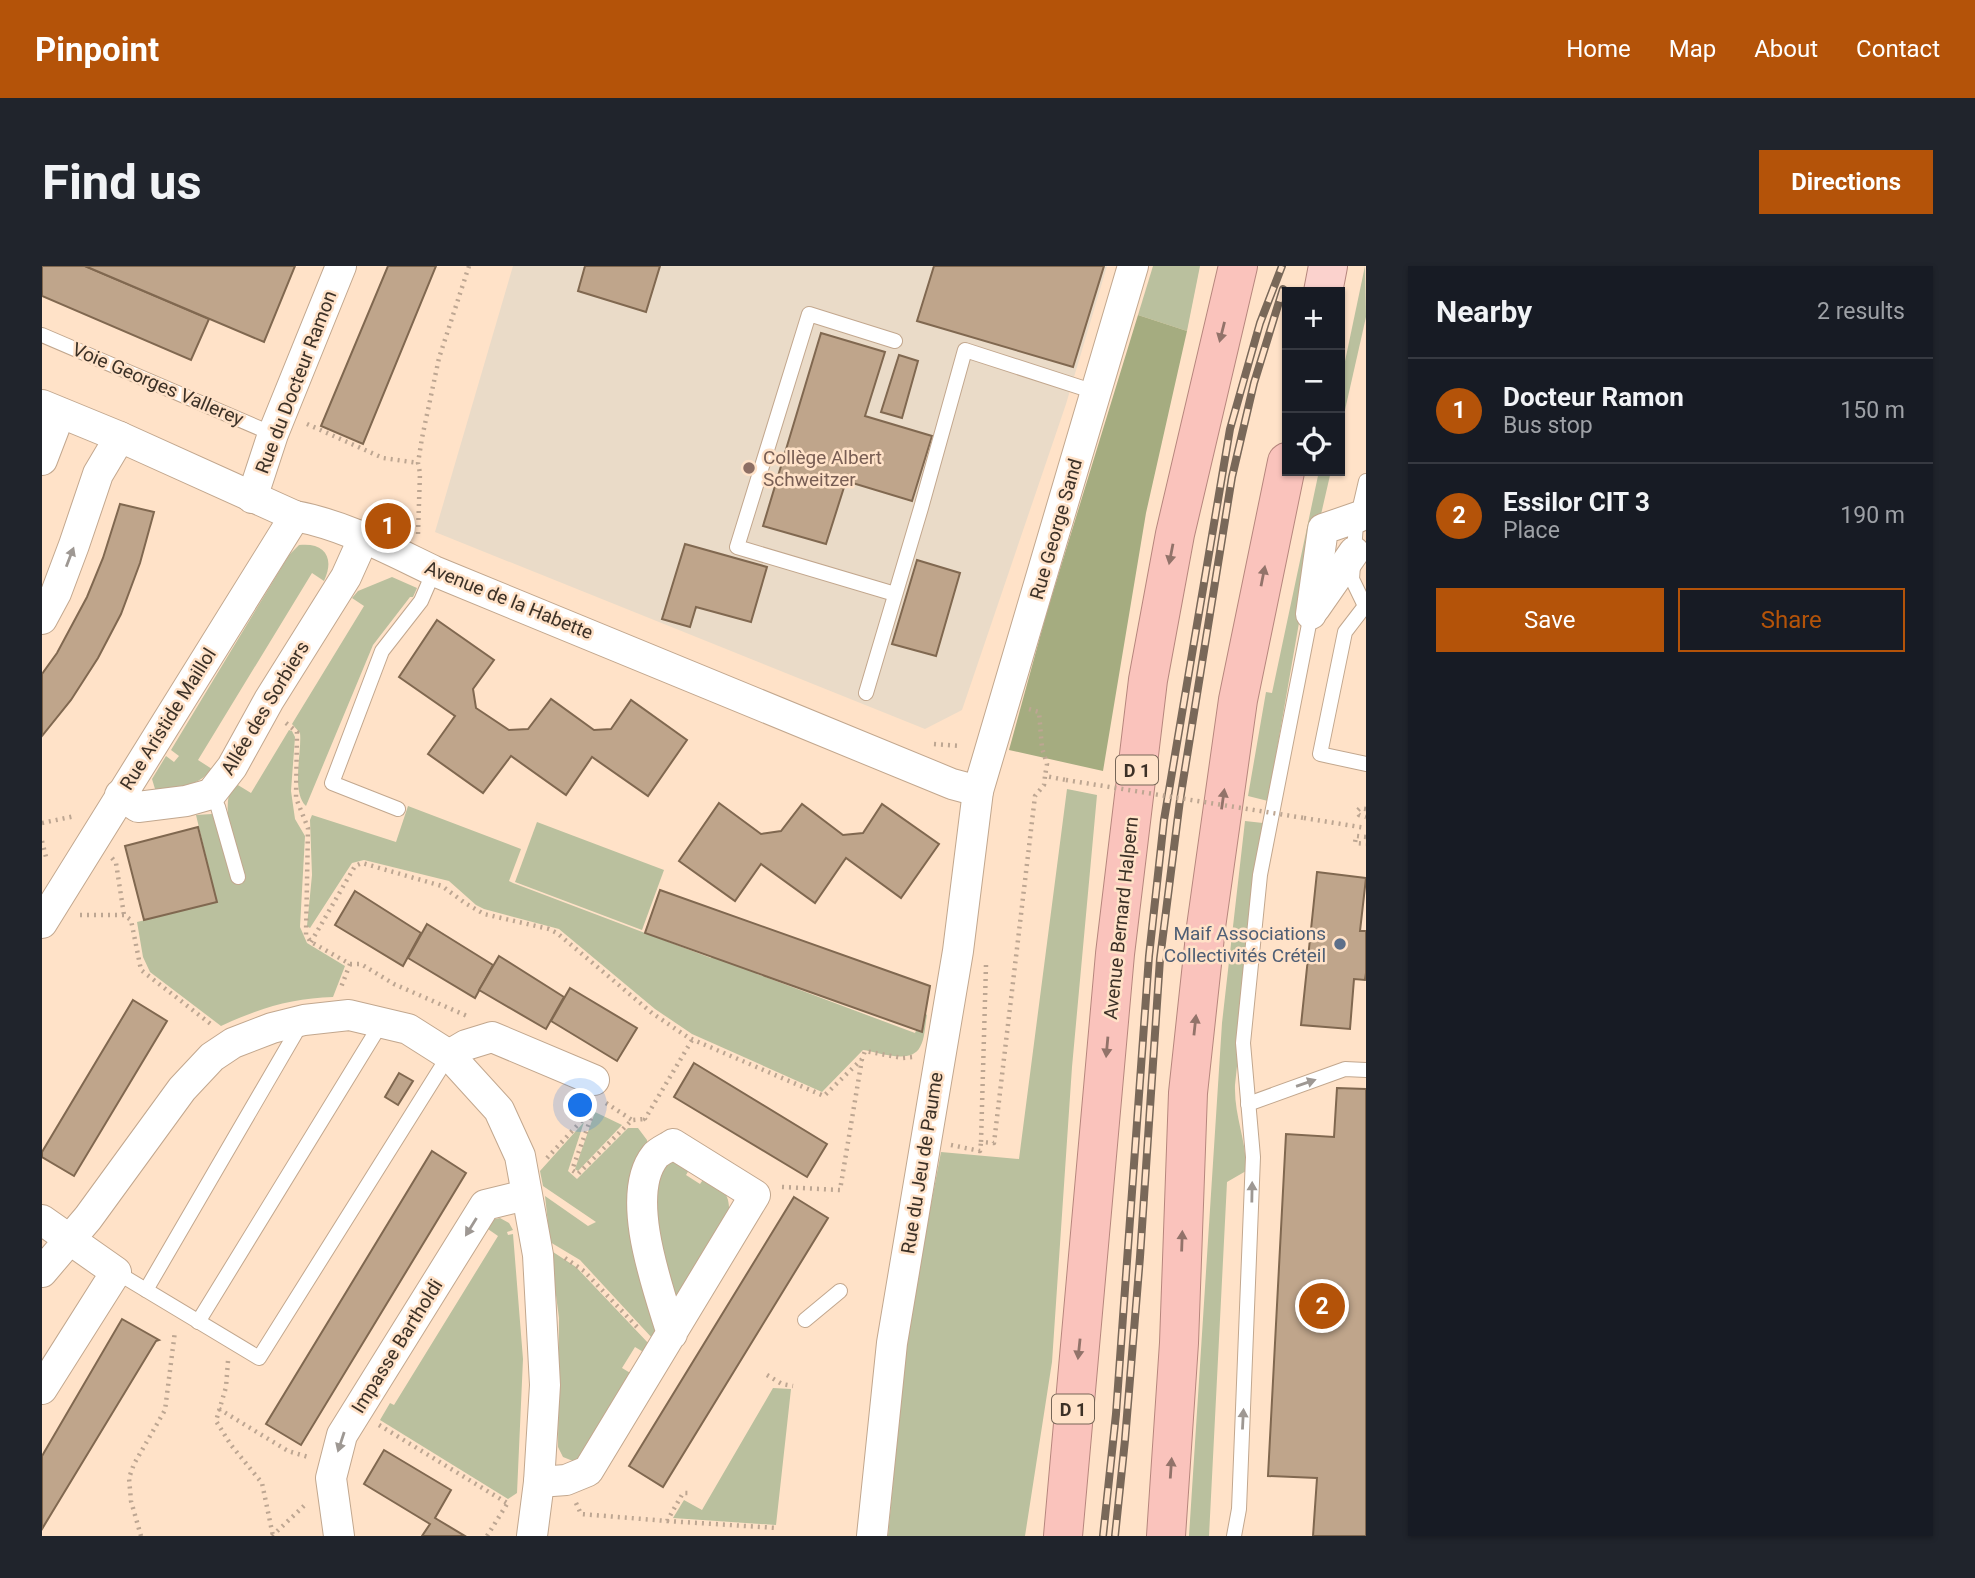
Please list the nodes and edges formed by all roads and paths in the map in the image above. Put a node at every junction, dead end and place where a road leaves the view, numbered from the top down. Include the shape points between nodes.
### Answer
1 (341, 266) edge
2 (469, 266) edge
3 (1133, 266) edge
4 (1238, 266) edge
5 (1328, 266) edge
6 (1324, 287) edge
7 (42, 335) edge
8 (895, 341) dead end
9 (1095, 392) junction
10 (51, 409) edge
11 (278, 424) junction
12 (120, 437) junction
13 (42, 460) edge
14 (418, 463) junction
15 (1284, 476) edge
16 (1366, 481) edge
17 (252, 498) junction
18 (295, 516) junction
19 (1358, 517) junction
20 (364, 537) junction
21 (417, 541) dead end
22 (1354, 552) junction
23 (434, 570) junction
24 (895, 594) junction
25 (1366, 607) edge
26 (1311, 614) junction
27 (42, 619) edge
28 (866, 693) dead end
29 (1023, 707) dead end
30 (263, 711) junction
31 (1366, 764) edge
32 (1045, 776) junction
33 (978, 791) junction
34 (211, 794) junction
35 (120, 795) junction
36 (398, 809) dead end
37 (1366, 809) edge
38 (86, 814) dead end
39 (1366, 817) edge
40 (42, 823) edge
41 (1366, 828) edge
42 (1366, 837) edge
43 (1366, 844) edge
44 (105, 849) dead end
45 (238, 877) dead end
46 (76, 912) dead end
47 (124, 915) junction
48 (42, 923) edge
49 (311, 942) junction
50 (987, 953) dead end
51 (336, 999) dead end
52 (304, 1020) junction
53 (382, 1021) junction
54 (220, 1031) dead end
55 (692, 1040) junction
56 (449, 1055) junction
57 (883, 1055) dead end
58 (862, 1059) junction
59 (1366, 1070) edge
60 (598, 1090) joint
61 (1248, 1104) junction
62 (645, 1118) junction
63 (632, 1120) junction
64 (981, 1142) junction
65 (673, 1144) junction
66 (944, 1144) dead end
67 (545, 1161) dead end
68 (526, 1195) junction
69 (755, 1195) junction
70 (42, 1220) edge
71 (69, 1240) junction
72 (584, 1270) dead end
73 (42, 1272) edge
74 (116, 1272) junction
75 (146, 1290) junction
76 (840, 1291) dead end
77 (805, 1320) dead end
78 (198, 1322) junction
79 (178, 1324) dead end
80 (659, 1335) junction
81 (231, 1357) dead end
82 (767, 1374) dead end
83 (793, 1386) dead end
84 (42, 1389) edge
85 (219, 1409) junction
86 (356, 1411) junction
87 (318, 1454) dead end
88 (552, 1481) junction
89 (689, 1493) dead end
90 (308, 1501) dead end
91 (667, 1521) junction
92 (777, 1528) dead end
93 (141, 1536) edge
94 (273, 1536) edge
95 (339, 1536) edge
96 (487, 1536) edge
97 (532, 1536) edge
98 (872, 1536) edge
99 (1063, 1536) edge
100 (1166, 1536) edge
101 (1234, 1536) edge

1 - 11 street, Rue du Docteur Ramon
2 - 14 path via 439,358
3 - 9 street, Rue George Sand
4 -> 99 highway, Avenue Bernard Halpern / D 1 via 1175,534 1148,680 1115,954
5 - 6 main road
7 - 11 lane, Voie Georges Vallerey
8 - 24 lane via 809,314 737,547
9 - 24 lane via 965,350
9 - 33 street, Rue George Sand
10 - 12 street, Avenue de la Habette
10 - 13 street
11 - 14 path via 383,458
11 - 17 street, Rue du Docteur Ramon
12 - 17 street, Avenue de la Habette
27 -> 12 street via 75,545 98,474
14 - 21 path
100 -> 15 highway via 1188,1093 1206,927 1238,700
16 - 19 lane
17 - 18 street, Avenue de la Habette
18 - 20 street, Avenue de la Habette via 324,521
18 - 35 street, Rue Aristide Maillol
19 - 22 lane
19 - 26 street via 1323,529
20 - 23 street, Avenue de la Habette
20 - 30 street, Allée des Sorbiers via 346,577
22 - 25 lane via 1352,579
22 - 26 street
23 - 33 street, Avenue de la Habette
23 - 36 lane via 421,601 382,650 332,783
24 - 28 lane
25 - 31 lane via 1345,632 1320,754
26 - 61 lane via 1260,875 1243,1043
29 - 32 path via 1038,712
30 - 34 street, Allée des Sorbiers
30 - 49 path via 297,732 296,798 308,828 306,935
32 - 41 path, bridge
32 - 64 path via 1035,796 994,1143
33 - 98 street, Rue du Jeu de Paume via 958,951 892,1343
34 - 35 street, Allée des Sorbiers via 138,807
34 - 45 lane
35 - 48 street, Rue Aristide Maillol
37 - 39 path via 1357,811
38 - 40 path
42 - 43 path via 1356,836 1355,843
44 - 47 path via 116,863
46 - 47 path via 82,916
47 - 54 path via 131,920 141,970
49 - 51 path via 351,964
49 - 55 path via 355,866 362,863 442,886 484,914 557,933 652,1013
50 - 64 path
52 - 53 street via 348,1015
52 - 71 street via 272,1027 212,1057 182,1089
52 - 75 lane
53 - 56 street via 408,1029
53 - 78 lane
55 - 58 path via 824,1096
55 - 62 path
56 - 60 street via 492,1037
56 - 68 street via 499,1110 520,1156
56 - 78 lane via 259,1358
57 - 58 path via 865,1051
58 - 69 path via 840,1190 774,1186
61 -> 59 lane via 1345,1069
60 - 63 path
101 -> 61 lane via 1251,1244 1253,1157
62 - 63 path
62 - 65 path
63 - 67 path via 578,1174 572,1170 591,1118 586,1116
64 - 66 path via 980,1151
65 - 69 street
65 - 80 street via 655,1156 642,1186
68 -> 86 street, Impasse Bartholdi via 485,1205
68 - 88 street via 538,1255
69 - 80 street
70 - 71 street
71 - 73 street
71 - 74 street
72 - 80 path
74 - 75 lane
74 - 84 street
75 - 78 lane
76 - 77 lane
79 - 93 path via 165,1410 129,1478
80 - 88 street via 588,1471
81 - 85 path
82 - 83 path
85 - 87 path via 288,1451 311,1458
85 - 94 path via 216,1421 220,1429 262,1483
86 -> 95 street, Impasse Bartholdi via 342,1436 331,1478
86 - 96 path via 507,1503
88 - 91 path via 581,1514
88 - 97 street
89 - 91 path via 683,1493
90 - 94 path
91 - 92 path

